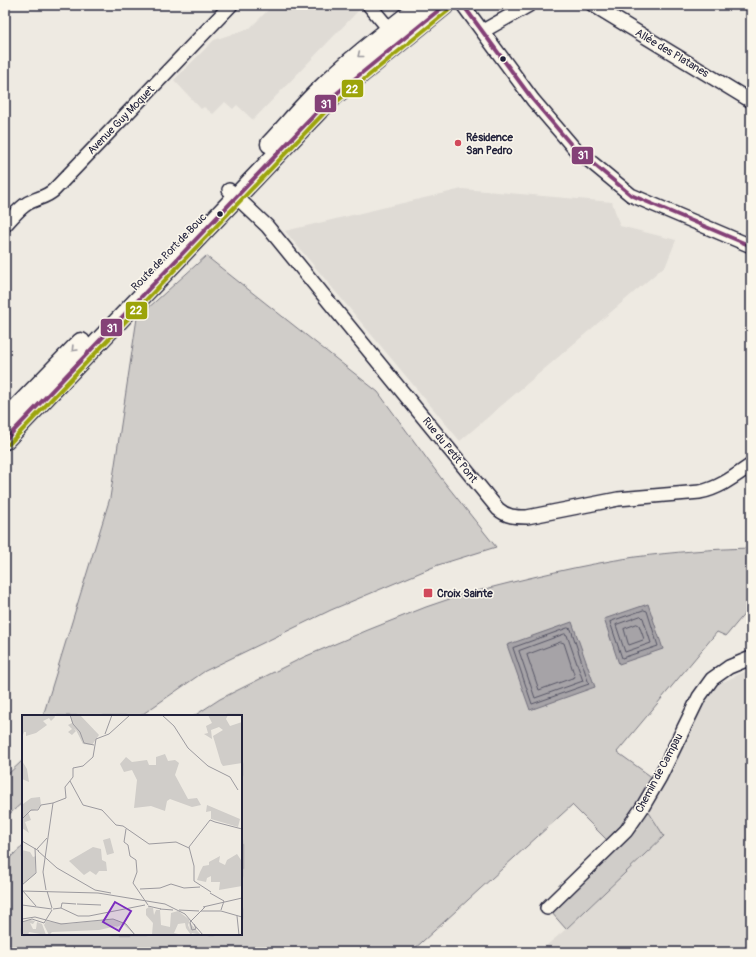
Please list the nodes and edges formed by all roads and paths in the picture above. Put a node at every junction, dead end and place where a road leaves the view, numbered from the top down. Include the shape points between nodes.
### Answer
1 (231, 5) edge
2 (369, 5) edge
3 (421, 5) edge
4 (445, 5) edge
5 (463, 5) edge
6 (529, 5) edge
7 (593, 5) edge
8 (483, 31) junction
9 (395, 36) junction
10 (751, 101) edge
11 (233, 193) junction
12 (5, 225) edge
13 (751, 246) edge
14 (5, 420) edge
15 (5, 440) edge
16 (751, 465) edge
17 (751, 658) edge
18 (547, 908) dead end

1 - 12 street, Avenue Guy Moquet via 54,190 25,205
2 - 9 street
3 - 9 main road, Route de Port de Bouc
4 - 9 main road, Route de Port de Bouc
5 - 8 street
6 - 8 street
7 - 10 street, Allée des Platanes
8 - 13 street via 533,100 574,148 631,195
9 - 11 main road, Route de Port de Bouc via 353,60 319,90
11 -> 14 main road, Route de Port de Bouc
11 - 15 main road, Route de Port de Bouc
11 - 16 street, Rue du Petit Pont via 267,226 503,514 527,517 618,499 700,492 721,486
17 - 18 street, Chemin de Campau via 729,667 712,679 699,697 660,777 626,831

